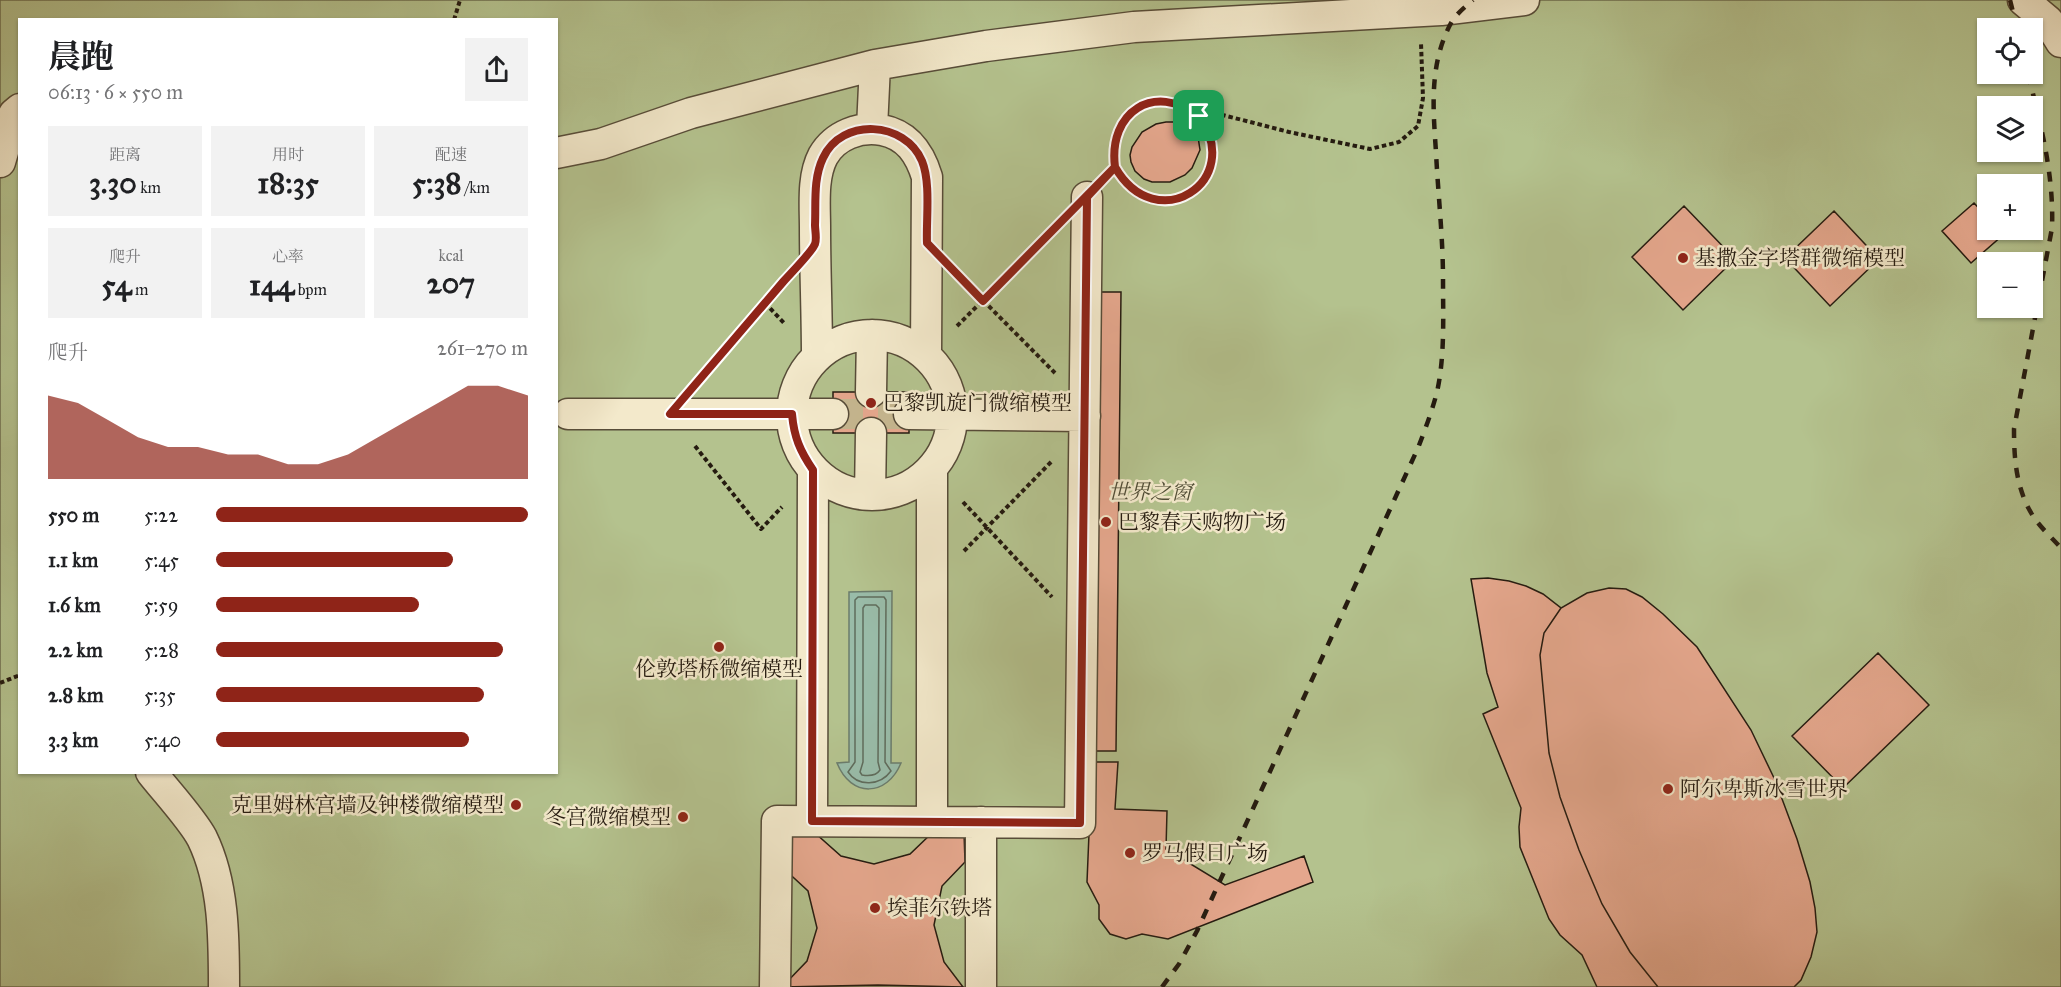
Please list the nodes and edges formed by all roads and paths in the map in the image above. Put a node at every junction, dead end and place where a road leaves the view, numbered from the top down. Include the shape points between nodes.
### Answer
1 (460, 0) edge
2 (1524, 0) edge
3 (2023, 0) edge
4 (1420, 12) junction
5 (455, 18) edge
6 (2061, 42) edge
7 (875, 65) junction
8 (18, 111) edge
9 (1199, 116) junction
10 (872, 128) junction
11 (558, 153) edge
12 (0, 162) edge
13 (1115, 167) junction
14 (1087, 197) junction
15 (815, 243) junction
16 (927, 243) junction
17 (983, 301) junction
18 (872, 335) junction
19 (926, 356) junction
20 (817, 357) junction
21 (871, 392) dead end
22 (568, 414) dead end
23 (670, 414) junction
24 (792, 414) junction
25 (833, 414) tunnel mouth
26 (909, 414) tunnel mouth
27 (952, 414) junction
28 (1085, 416) junction
29 (871, 433) dead end
30 (932, 468) junction
31 (813, 470) junction
32 (870, 495) junction
33 (987, 528) junction
34 (761, 529) dead end
35 (932, 584) junction
36 (1082, 630) junction
37 (18, 676) edge
38 (0, 683) edge
39 (153, 774) edge
40 (812, 821) junction
41 (933, 822) junction
42 (981, 822) junction
43 (225, 987) edge
44 (775, 987) edge
45 (981, 987) edge

1 - 5 path
2 - 4 street
3 - 6 street via 2048,21
4 - 7 street via 1123,28
4 - 9 path via 1423,98 1418,126 1399,142 1370,149 1215,113
7 - 10 street
7 - 11 street via 692,113 601,144
8 - 12 street
9 - 13 path via 1185,105 1169,101 1152,102 1136,109 1116,135
9 - 13 path via 1209,129 1214,146 1212,163 1206,177 1181,198 1149,199 1129,187
10 - 15 street via 845,135 823,156 817,172
10 - 16 street via 904,139 922,161 927,177
13 - 14 path
14 - 17 path
14 - 28 street
15 - 20 street
15 - 23 path
16 - 17 path
16 - 19 street
17 - 19 path
17 - 28 path
18 - 19 street via 910,344
18 - 20 street via 842,342
18 - 21 street
19 - 27 street via 949,393
20 - 24 street via 795,392
22 - 23 street
23 - 24 street
23 - 34 path
24 - 25 street
24 - 31 street via 797,443
26 - 27 street
27 - 28 street
27 - 30 street via 950,434
28 - 33 path
28 - 36 street
29 - 32 street
30 - 32 street via 895,492
30 - 33 path
30 - 35 street
31 - 32 street via 830,484
31 - 40 street
33 - 35 path
33 - 36 path
35 - 41 street
36 - 42 street via 1080,823
37 - 38 path
39 - 43 street via 201,836 214,868 223,929
40 - 41 street
40 - 44 street via 777,821
41 - 42 street
42 - 45 street

